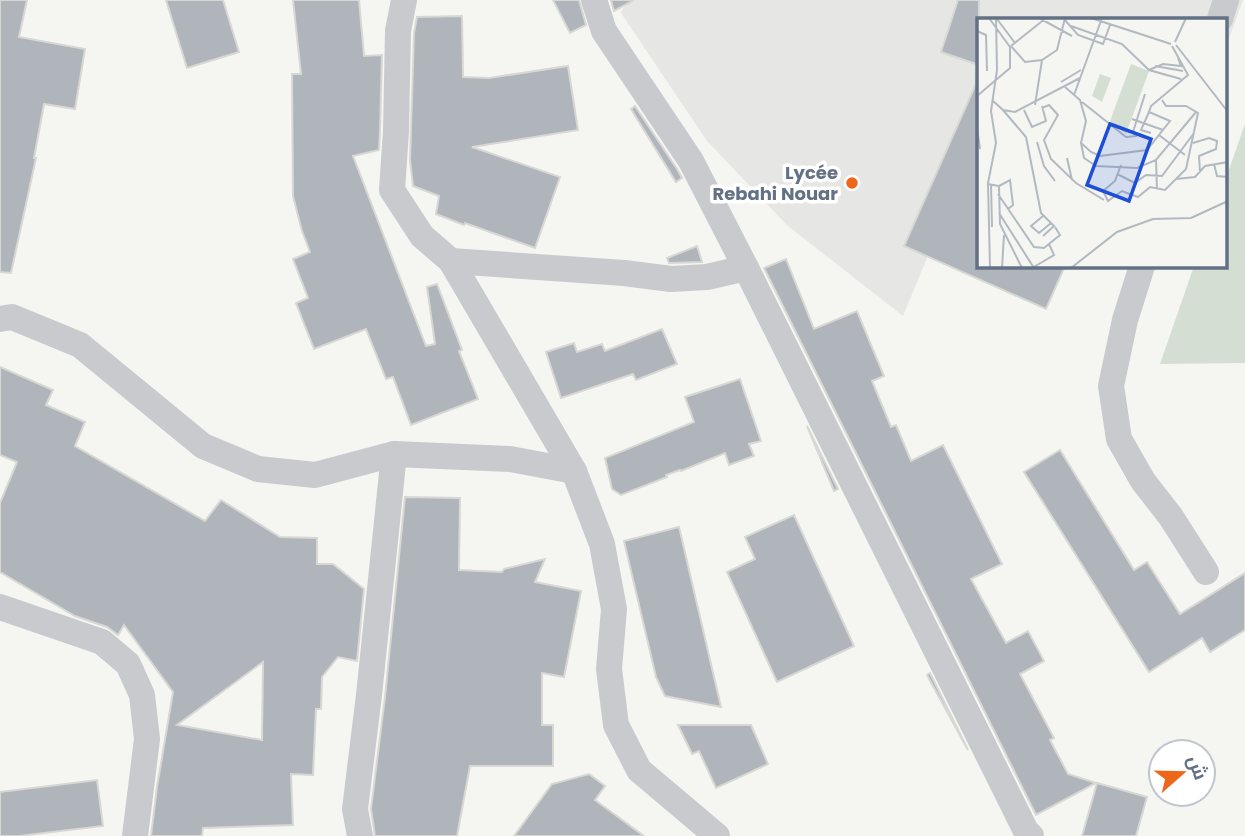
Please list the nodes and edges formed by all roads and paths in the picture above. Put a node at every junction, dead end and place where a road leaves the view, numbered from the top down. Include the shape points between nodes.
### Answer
1 (404, 0) edge
2 (594, 0) edge
3 (1226, 0) edge
4 (1220, 18) edge
5 (451, 261) junction
6 (746, 268) junction
7 (1141, 268) edge
8 (0, 319) edge
9 (394, 454) junction
10 (574, 471) junction
11 (1206, 572) dead end
12 (0, 607) edge
13 (135, 836) edge
14 (360, 836) edge
15 (717, 836) edge
16 (1031, 836) edge

1 - 5 street via 398,30 392,190 422,236
2 - 6 street via 604,31 691,161
3 - 4 street
5 - 6 street via 671,279
5 - 10 street
6 - 16 street
7 - 11 street via 1111,386 1119,439
8 - 9 street via 12,317 80,345 203,446 258,469 315,475
9 - 10 street via 510,459
9 - 14 street via 355,809
10 - 15 street via 602,544 614,609 609,669 615,725 639,770
12 - 13 street via 102,642 128,664 142,695 147,739

